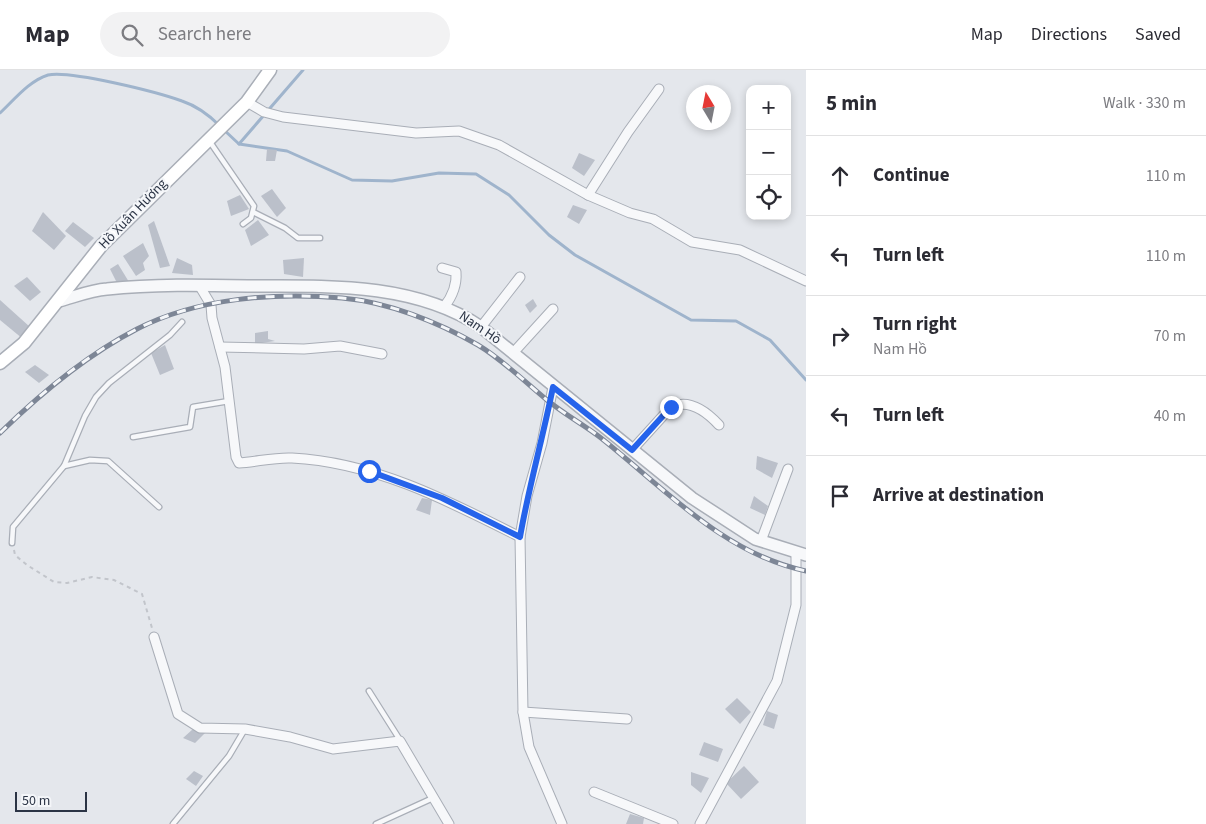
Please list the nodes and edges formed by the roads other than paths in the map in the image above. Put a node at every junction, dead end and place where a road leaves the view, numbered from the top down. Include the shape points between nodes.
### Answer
1 (270, 70) edge
2 (659, 89) dead end
3 (244, 106) junction
4 (211, 136) junction
5 (588, 195) junction
6 (253, 212) junction
7 (243, 224) dead end
8 (320, 238) dead end
9 (442, 268) dead end
10 (520, 277) dead end
11 (806, 281) edge
12 (199, 285) junction
13 (59, 301) junction
14 (444, 306) junction
15 (553, 309) dead end
16 (182, 322) dead end
17 (481, 327) junction
18 (220, 347) junction
19 (513, 353) junction
20 (382, 354) dead end
21 (0, 363) edge
22 (553, 387) junction
23 (230, 401) junction
24 (719, 425) dead end
25 (134, 437) dead end
26 (632, 450) junction
27 (64, 466) junction
28 (788, 469) dead end
29 (159, 507) dead end
30 (520, 537) junction
31 (761, 541) junction
32 (12, 543) road end
33 (801, 554) edge
34 (154, 637) road end
35 (369, 691) dead end
36 (523, 712) junction
37 (626, 718) dead end
38 (245, 730) junction
39 (400, 741) junction
40 (594, 792) dead end
41 (434, 797) junction
42 (173, 824) edge
43 (376, 824) edge
44 (449, 824) edge
45 (562, 824) edge
46 (673, 824) edge
47 (700, 824) edge

1 - 3 main road, Hồ Xuân Hương
2 - 5 street
3 - 4 main road, Hồ Xuân Hương
3 - 5 street via 283,117 416,133 459,131 499,145
4 - 6 lane via 254,206
4 - 13 main road, Hồ Xuân Hương via 101,246
5 - 11 street via 630,213 653,218 692,242 740,250
6 - 7 lane
6 - 8 lane via 298,238
9 - 14 street via 456,272 452,297
10 - 17 street
12 - 13 street, Nam Hồ via 105,289
12 - 14 street, Nam Hồ via 320,286 385,292
12 - 18 street via 211,305
13 - 21 main road, Hồ Xuân Hương via 24,343
14 - 17 street, Nam Hồ
15 - 19 street
16 - 27 lane via 96,397
17 - 19 street, Nam Hồ
18 - 20 street via 304,349 340,346
18 - 23 street
19 - 22 street, Nam Hồ
22 - 26 street, Nam Hồ
22 - 30 street
23 - 25 lane via 194,407 190,427
23 - 30 street via 239,463 290,458 369,471 442,498
24 - 26 street via 696,406 678,404 671,407
26 - 31 street, Nam Hồ via 692,498
27 - 29 lane via 90,460 108,461
27 - 32 lane via 13,526
28 - 31 street
30 - 36 street
31 - 33 street, Nam Hồ
33 - 47 street via 796,605 777,680
34 - 38 street via 178,714 200,728
35 - 39 lane
36 - 37 street
36 - 45 street via 529,747
38 - 39 street via 332,748
38 - 42 lane via 229,756
39 - 41 street
40 - 46 street
41 - 43 lane
41 - 44 street

